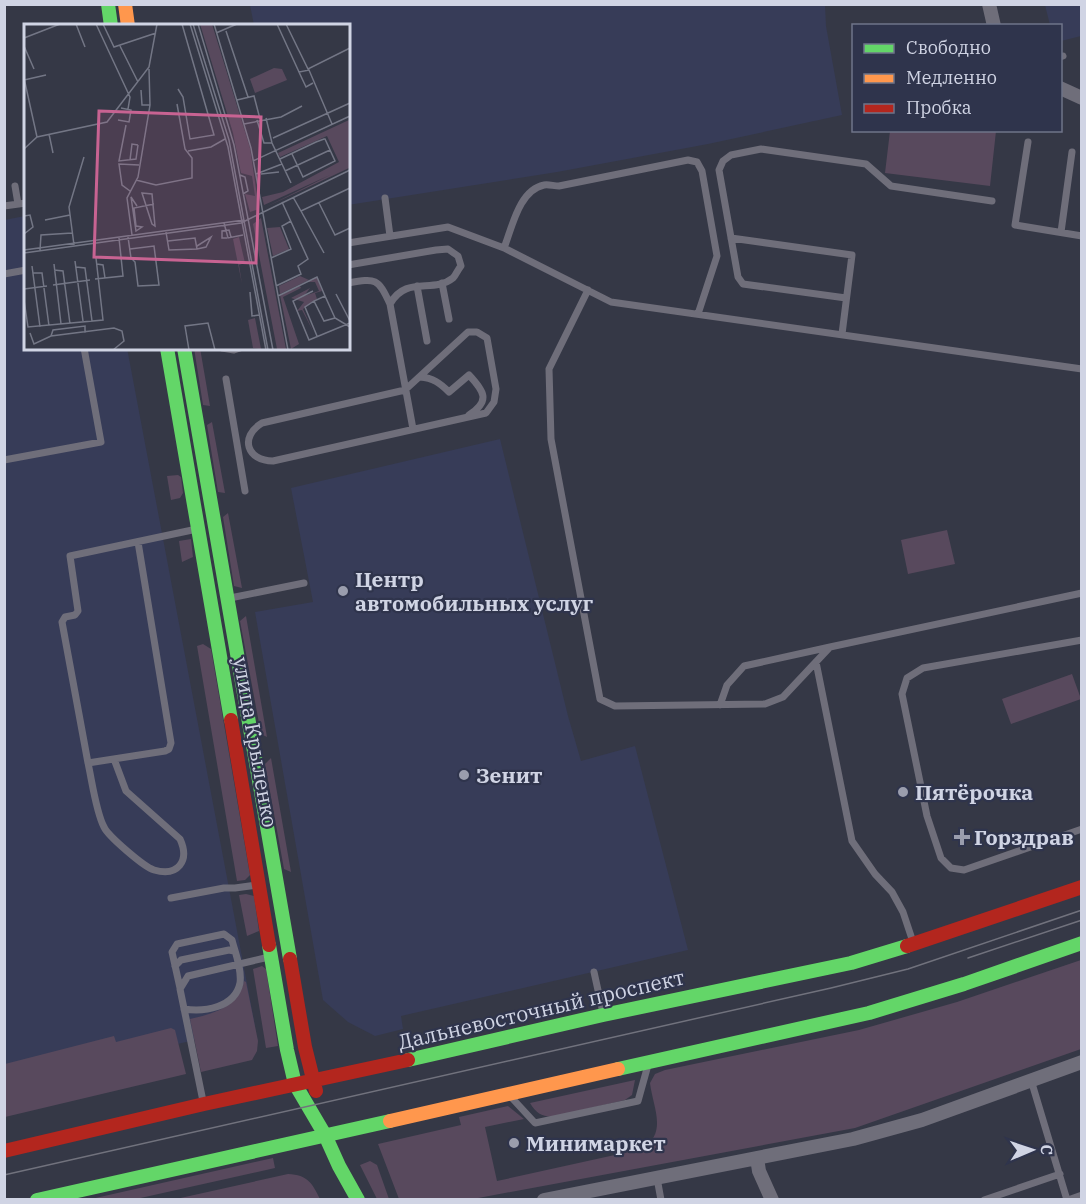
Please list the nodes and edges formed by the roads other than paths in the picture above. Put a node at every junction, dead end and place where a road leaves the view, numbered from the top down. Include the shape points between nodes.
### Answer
1 (108, 4) edge
2 (125, 4) edge
3 (989, 4) edge
4 (111, 24) edge
5 (128, 24) edge
6 (994, 24) edge
7 (1062, 89) edge
8 (1082, 98) edge
9 (1028, 141) dead end
10 (1072, 152) dead end
11 (15, 186) dead end
12 (385, 198) dead end
13 (992, 201) dead end
14 (22, 203) edge
15 (4, 206) edge
16 (1061, 232) junction
17 (390, 236) junction
18 (1082, 236) edge
19 (731, 238) junction
20 (350, 243) edge
21 (504, 248) junction
22 (350, 265) edge
23 (24, 270) edge
24 (4, 274) edge
25 (350, 283) edge
26 (442, 283) junction
27 (417, 286) junction
28 (588, 290) junction
29 (846, 298) junction
30 (390, 304) junction
31 (698, 314) junction
32 (449, 319) dead end
33 (842, 334) junction
34 (427, 341) dead end
35 (84, 350) edge
36 (167, 350) edge
37 (184, 350) edge
38 (1082, 369) edge
39 (420, 377) junction
40 (226, 380) dead end
41 (405, 390) junction
42 (464, 418) junction
43 (413, 429) junction
44 (4, 460) edge
45 (245, 490) dead end
46 (210, 499) junction
47 (193, 502) junction
48 (215, 525) junction
49 (198, 528) junction
50 (138, 542) junction
51 (304, 583) dead end
52 (1082, 593) edge
53 (227, 598) junction
54 (1082, 640) edge
55 (830, 647) junction
56 (816, 662) junction
57 (720, 705) junction
58 (114, 759) junction
59 (88, 763) junction
60 (1082, 829) edge
61 (277, 881) junction
62 (259, 885) junction
63 (1082, 887) edge
64 (171, 898) dead end
65 (1082, 943) edge
66 (914, 944) junction
67 (234, 951) junction
68 (289, 954) junction
69 (271, 957) junction
70 (238, 964) junction
71 (175, 966) junction
72 (594, 972) dead end
73 (180, 989) junction
74 (184, 1009) junction
75 (603, 1015) junction
76 (648, 1062) junction
77 (1082, 1062) edge
78 (1030, 1080) junction
79 (314, 1081) junction
80 (296, 1084) junction
81 (507, 1093) junction
82 (204, 1104) junction
83 (325, 1135) junction
84 (4, 1151) edge
85 (757, 1158) junction
86 (1060, 1174) junction
87 (657, 1178) junction
88 (1082, 1195) edge
89 (37, 1200) edge
90 (358, 1200) edge
91 (544, 1200) edge
92 (661, 1200) edge
93 (772, 1200) edge
94 (984, 1200) edge
95 (1067, 1200) edge

1 - 4 main road
2 - 5 main road
3 - 6 street
7 - 8 street
9 - 16 lane via 1015,225
10 - 16 lane
11 - 14 lane
12 - 17 lane
13 - 19 lane via 891,186 866,164 761,149 731,155 723,160 719,170
14 - 15 lane
16 - 18 lane
17 - 20 lane
17 - 21 lane via 448,227
19 - 29 lane via 738,277 743,284
19 - 29 lane via 852,255
21 - 28 lane
21 - 31 lane via 523,202 532,191 545,185 559,186 688,160 697,162 702,171 717,256
22 - 26 lane via 448,249 458,256 461,266 453,278
23 - 24 lane
25 - 30 lane via 376,280
26 - 27 lane
26 - 32 lane
27 - 30 lane via 402,289
27 - 34 lane
28 - 31 lane via 611,302
28 - 57 lane via 549,369 551,440 600,699 615,706
29 - 33 lane
30 - 41 lane
31 - 33 lane
33 - 38 lane
35 - 44 lane via 101,442
36 - 47 main road, улица Крыленко
37 - 46 main road, улица Крыленко
39 - 41 lane
39 - 42 lane via 432,378 449,392 469,375 481,387 484,397 480,408
39 - 42 lane via 468,332 487,338 496,389 494,402 486,413
40 - 45 lane
41 - 43 lane
41 - 43 lane via 262,423 252,428 249,446 261,461 273,461
42 - 43 lane
46 - 47 lane
46 - 48 main road, улица Крыленко
47 - 49 main road, улица Крыленко
48 - 49 lane
48 - 53 main road, улица Крыленко
49 - 50 lane
49 - 62 main road, улица Крыленко
50 - 58 lane via 171,743 165,752
50 - 59 lane via 70,556 78,611 65,616 62,622
51 - 53 lane
52 - 55 lane
53 - 61 main road, улица Крыленко
54 - 60 lane via 922,668 907,678 902,694 927,816 941,858 951,868 964,870
55 - 56 lane
55 - 57 lane via 744,666 727,685
56 - 57 lane via 783,697 765,704
56 - 66 lane via 852,841 891,892
58 - 59 lane
58 - 59 lane via 126,791 180,839 185,859 180,866 165,871 149,868 104,829
61 - 62 lane
61 - 68 main road, улица Крыленко
62 - 64 lane
62 - 69 main road, улица Крыленко
63 - 66 main road, Дальневосточный проспект
65 - 76 main road via 869,1013
66 - 75 main road, Дальневосточный проспект via 851,963
67 - 70 lane
67 - 71 lane via 181,960
67 - 71 lane via 232,940 224,934 177,944 172,952
68 - 69 lane
68 - 79 main road, улица Крыленко
69 - 70 lane
69 - 80 main road, улица Крыленко
70 - 73 lane via 188,976
70 - 74 lane via 240,984 228,999 213,1009
71 - 73 lane
72 - 75 lane
73 - 74 lane
74 - 82 lane
75 - 79 main road, Дальневосточный проспект
76 - 81 main road
76 - 81 lane via 638,1101 627,1104 535,1123
77 - 78 street
78 - 85 street via 922,1120 853,1139
78 - 86 lane
79 - 80 main road, Дальневосточный проспект
79 - 83 main road, улица Крыленко
80 - 82 main road, Дальневосточный проспект
80 - 83 main road, улица Крыленко
81 - 83 main road
82 - 84 main road, Дальневосточный проспект
83 - 89 main road
83 - 90 main road, улица Крыленко
85 - 87 street
85 - 93 street
86 - 94 lane
86 - 95 lane
87 - 91 street
87 - 92 lane
88 - 95 lane

